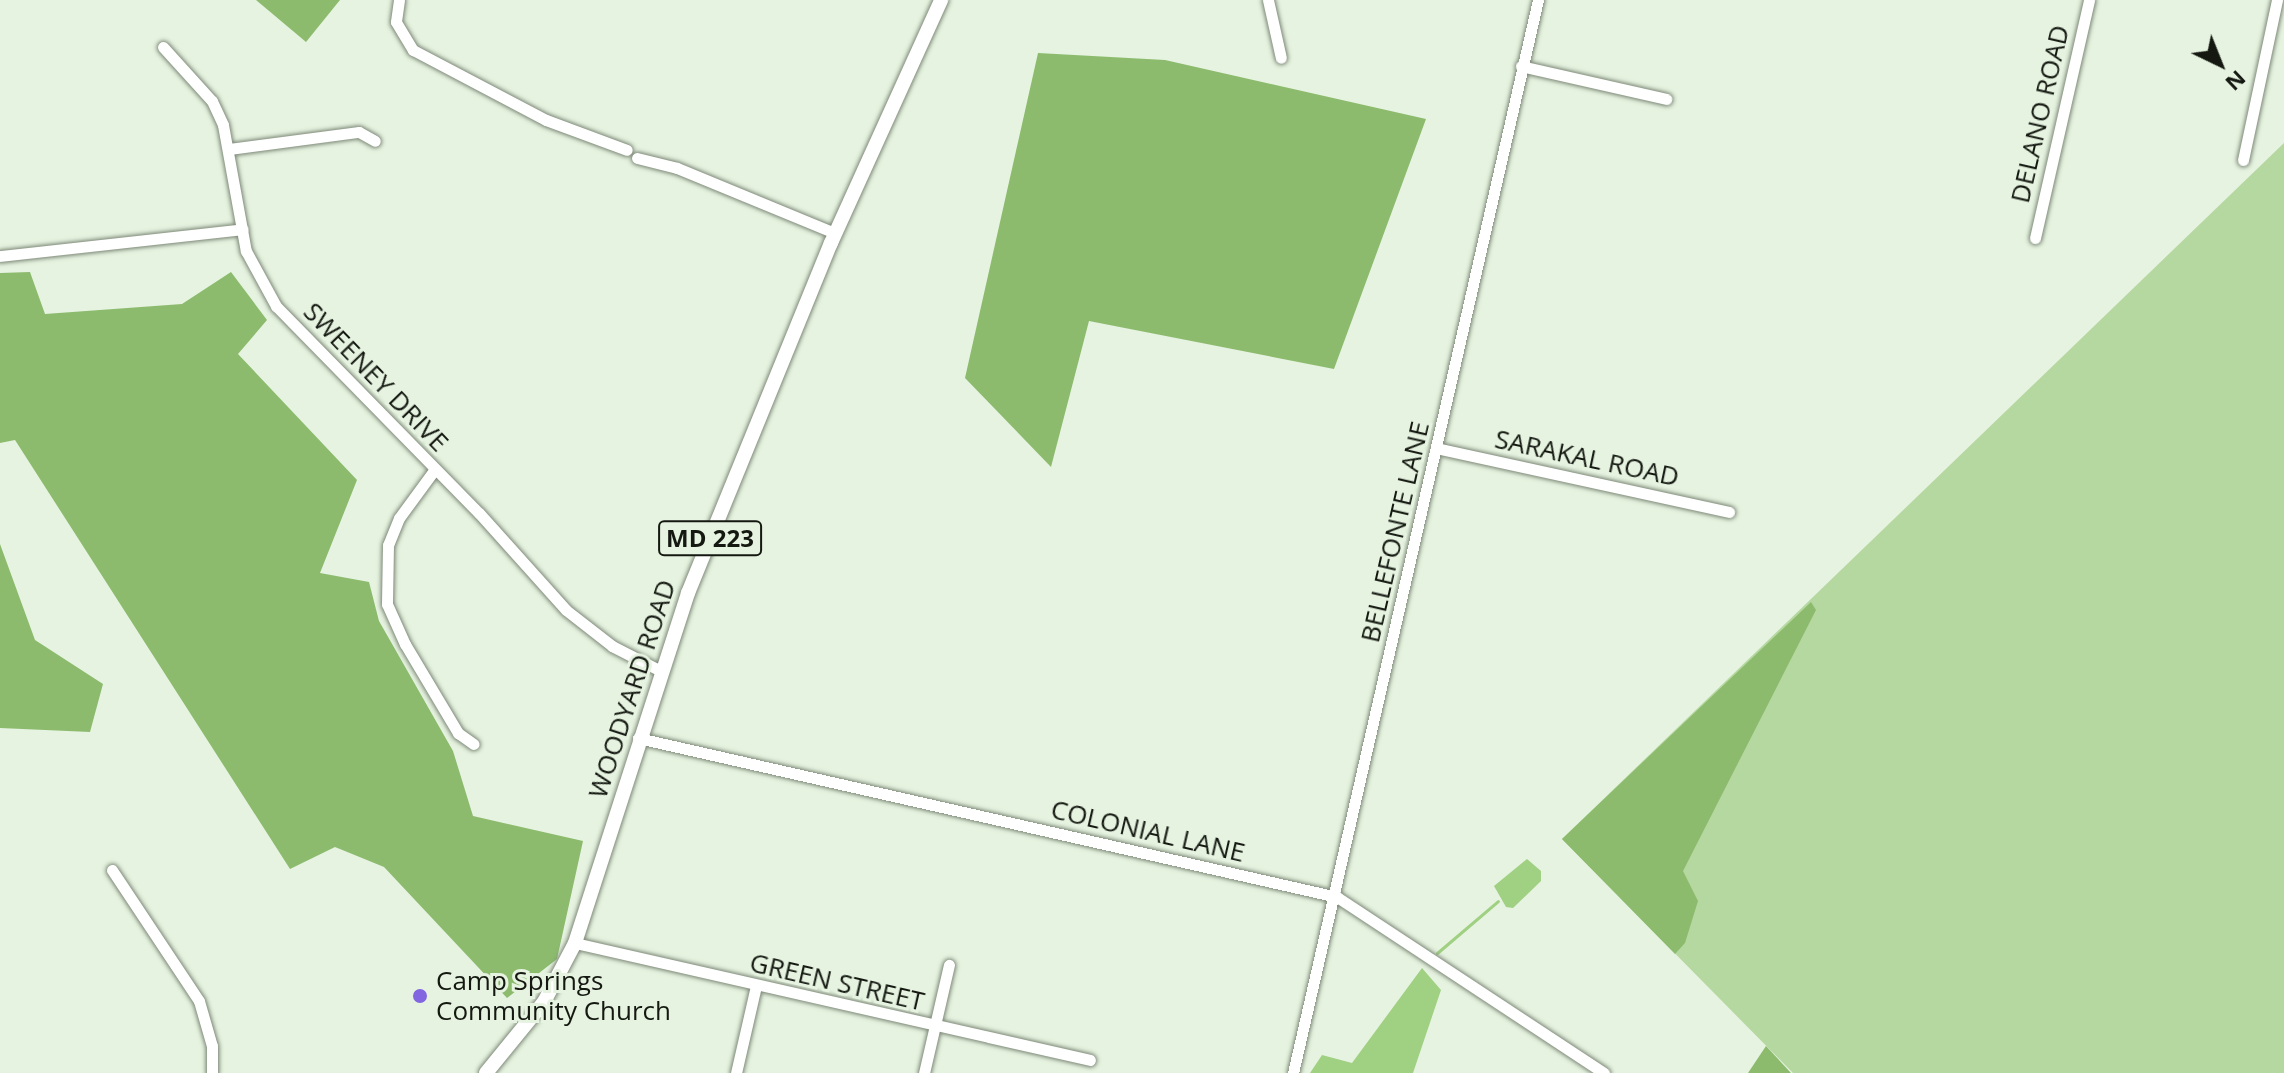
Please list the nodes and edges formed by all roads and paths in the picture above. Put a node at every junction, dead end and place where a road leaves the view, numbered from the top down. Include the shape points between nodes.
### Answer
1 (399, 0) edge
2 (941, 0) edge
3 (1268, 0) edge
4 (1538, 0) edge
5 (2089, 0) edge
6 (2277, 0) edge
7 (163, 47) dead end
8 (1281, 58) dead end
9 (1521, 66) junction
10 (1666, 99) dead end
11 (375, 141) dead end
12 (229, 149) junction
13 (627, 150) dead end
14 (637, 158) dead end
15 (2243, 160) dead end
16 (243, 229) junction
17 (835, 233) junction
18 (2035, 238) dead end
19 (0, 256) edge
20 (1436, 448) junction
21 (435, 469) junction
22 (1729, 512) dead end
23 (659, 670) junction
24 (638, 738) junction
25 (474, 744) dead end
26 (112, 870) dead end
27 (1337, 897) junction
28 (575, 943) junction
29 (949, 965) dead end
30 (756, 986) junction
31 (935, 1027) junction
32 (1090, 1060) dead end
33 (212, 1073) edge
34 (486, 1073) edge
35 (736, 1073) edge
36 (924, 1073) edge
37 (1293, 1073) edge
38 (1604, 1073) edge

1 - 13 street via 396,22 413,50 546,120
2 - 17 main road, WOODYARD ROAD / MD 223
3 - 8 street
4 - 9 street, BELLEFONTE LANE
5 - 18 street, DELANO ROAD
6 - 15 street
7 - 12 street, SWEENEY DRIVE via 212,101
9 - 10 street
9 - 20 street, BELLEFONTE LANE
11 - 12 street via 359,132
12 - 16 street, SWEENEY DRIVE
14 - 17 street via 677,168
16 - 19 street
16 - 21 street, SWEENEY DRIVE via 246,251 276,306
17 - 23 main road, WOODYARD ROAD / MD 223
20 - 22 street, SARAKAL ROAD
20 - 27 street, BELLEFONTE LANE
21 - 23 street, SWEENEY DRIVE via 566,610 612,646
21 - 25 street via 399,518 388,545 387,604 458,733
23 - 24 main road, WOODYARD ROAD / MD 223
24 - 27 street, COLONIAL LANE
24 - 28 main road, WOODYARD ROAD / MD 223
26 - 33 street via 199,1001 212,1046
27 - 37 street, BELLEFONTE LANE
27 - 38 street, COLONIAL LANE
28 - 30 street, GREEN STREET
28 - 34 main road, WOODYARD ROAD / MD 223 via 544,1002
29 - 31 street
30 - 31 street, GREEN STREET
30 - 35 street
31 - 32 street, GREEN STREET
31 - 36 street

